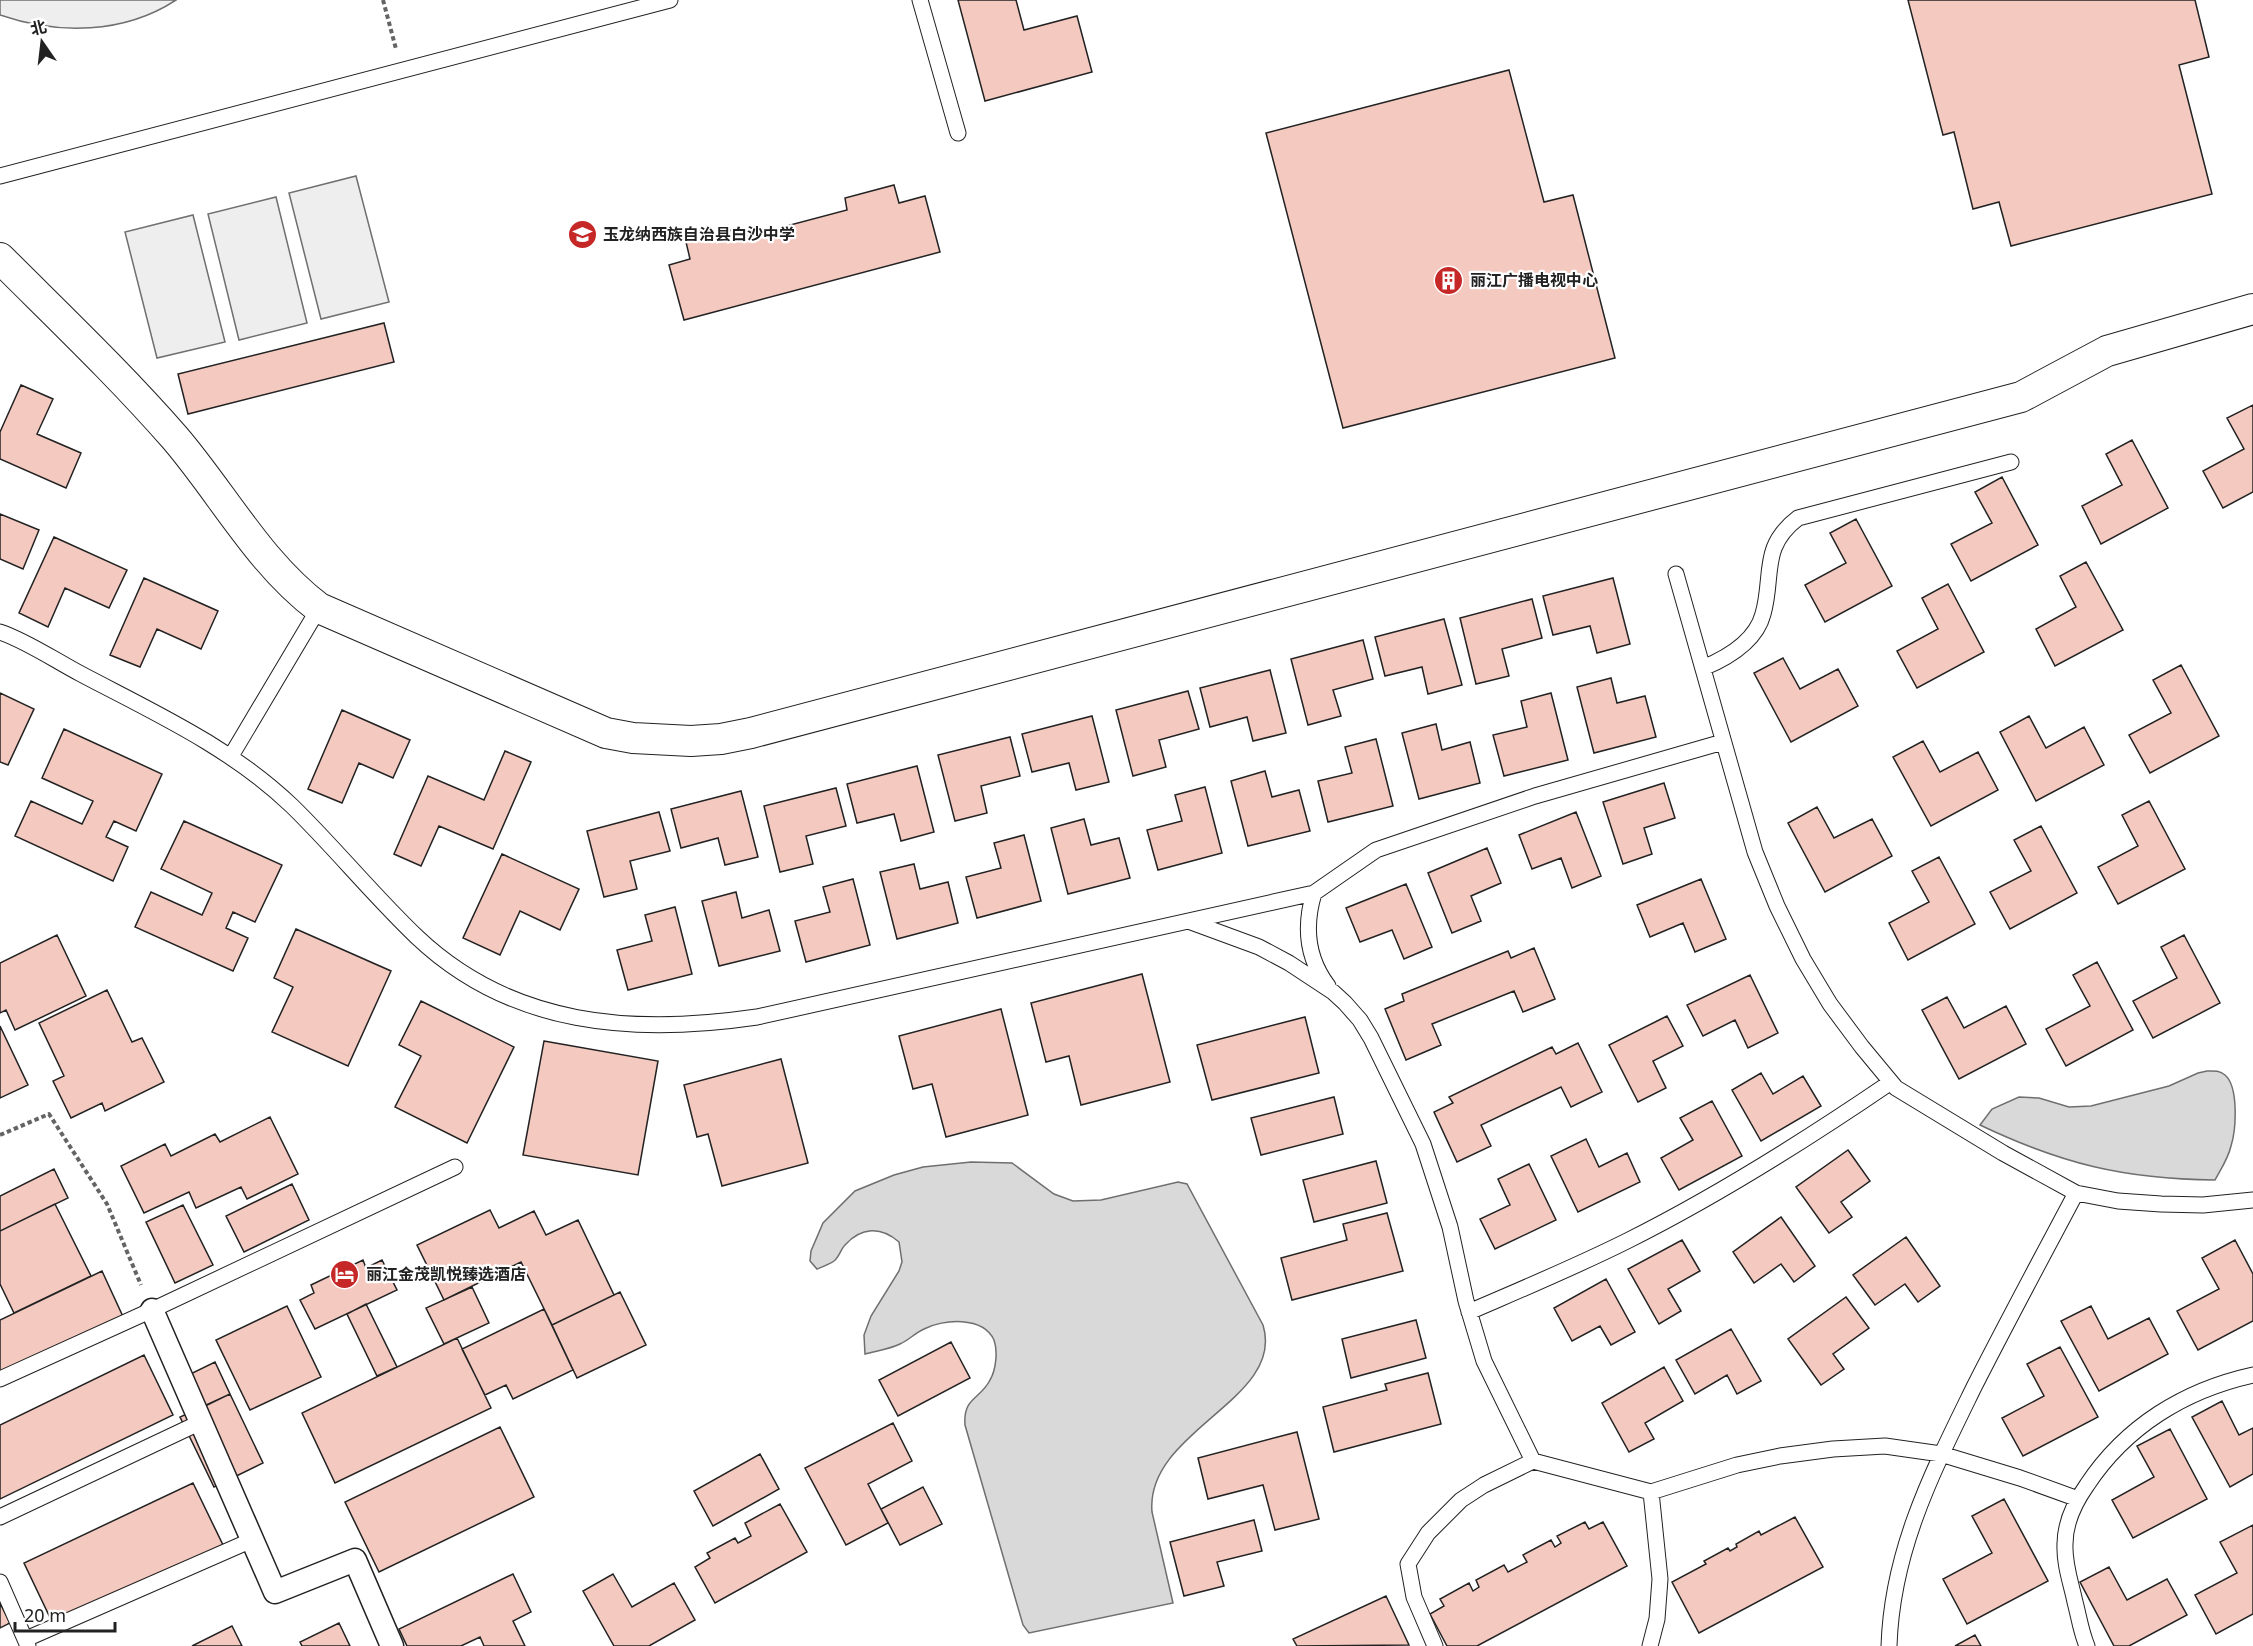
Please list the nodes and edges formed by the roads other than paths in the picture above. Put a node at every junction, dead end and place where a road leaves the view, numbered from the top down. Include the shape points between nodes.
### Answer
1 (670, 0) edge
2 (920, 0) edge
3 (958, 134) dead end
4 (0, 176) edge
5 (0, 258) edge
6 (2253, 309) edge
7 (2011, 462) dead end
8 (1676, 574) dead end
9 (319, 608) junction
10 (0, 632) edge
11 (1703, 668) junction
12 (1723, 742) junction
13 (231, 756) junction
14 (1314, 893) junction
15 (1189, 921) junction
16 (1333, 992) junction
17 (1891, 1082) junction
18 (455, 1167) dead end
19 (2076, 1192) junction
20 (2253, 1200) edge
21 (152, 1310) junction
22 (1469, 1312) junction
23 (2253, 1375) edge
24 (0, 1379) edge
25 (201, 1422) junction
26 (1941, 1454) junction
27 (1533, 1461) junction
28 (1652, 1492) junction
29 (2078, 1499) junction
30 (0, 1517) edge
31 (252, 1540) junction
32 (0, 1582) edge
33 (27, 1643) edge
34 (392, 1646) edge
35 (1435, 1646) edge
36 (1650, 1646) edge
37 (1889, 1646) edge
38 (2087, 1646) edge

1 - 4 lane
2 - 3 lane
5 - 9 street via 176,439 273,565
6 - 9 street via 2107,351 2021,397 721,739 661,741 606,733
7 - 11 lane via 1798,519 1786,527 1771,554 1763,616 1737,650
8 - 11 lane
9 - 13 lane
10 - 13 lane
11 - 12 lane
12 - 14 lane via 1535,796 1376,850
12 - 17 lane via 1755,852 1803,959 1830,1004
13 - 15 lane via 291,805 396,916 442,958 520,1003 590,1020 674,1025 757,1017
14 - 15 lane
14 - 16 lane via 1308,913 1311,956
15 - 16 lane via 1258,947
16 - 22 lane via 1371,1038 1422,1144 1450,1227
17 - 19 lane via 2003,1153
17 - 22 lane via 1701,1202 1626,1242
18 - 21 lane
19 - 20 lane via 2118,1201 2161,1204
19 - 26 lane
21 - 24 lane
21 - 25 street
22 - 27 lane via 1484,1361
23 - 29 lane via 2202,1390 2144,1423 2104,1462
25 - 30 lane
25 - 31 street
26 - 28 lane via 1885,1446 1822,1450 1737,1465
26 - 29 lane
26 - 37 lane via 1913,1520 1902,1560
27 - 28 lane
27 - 35 lane via 1461,1500 1428,1533 1408,1564 1414,1598
28 - 36 lane via 1660,1579
29 - 38 lane via 2067,1525 2066,1561
31 - 33 lane
31 - 34 street via 275,1592 355,1560
32 - 33 lane

